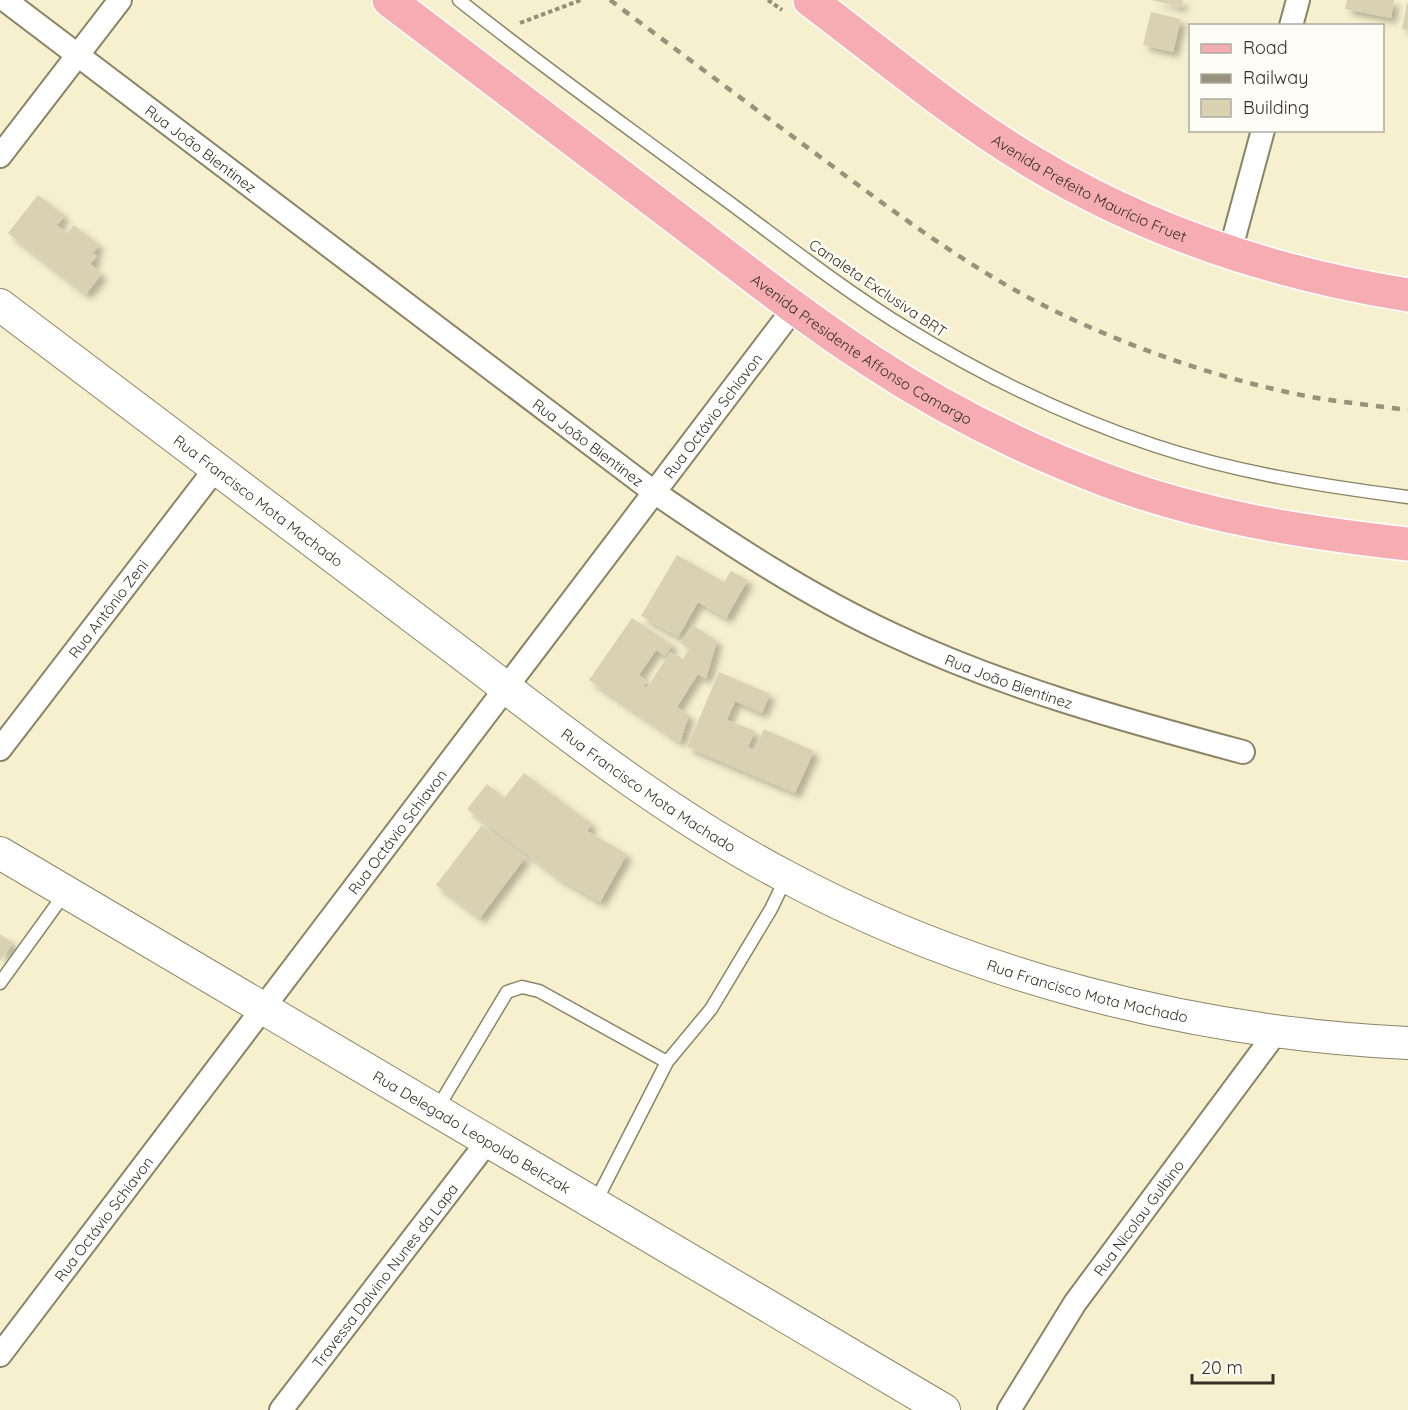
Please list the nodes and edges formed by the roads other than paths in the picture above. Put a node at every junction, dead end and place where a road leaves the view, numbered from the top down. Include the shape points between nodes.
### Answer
1 (5, 0) edge
2 (120, 0) edge
3 (389, 0) edge
4 (459, 0) edge
5 (1298, 0) edge
6 (822, 3) edge
7 (1292, 24) edge
8 (78, 55) junction
9 (1262, 132) edge
10 (0, 156) edge
11 (1230, 252) junction
12 (1408, 295) edge
13 (0, 304) edge
14 (794, 308) junction
15 (216, 468) junction
16 (654, 492) junction
17 (1408, 497) edge
18 (1408, 543) edge
19 (506, 688) junction
20 (0, 749) edge
21 (1243, 752) dead end
22 (0, 853) edge
23 (787, 877) junction
24 (66, 892) junction
25 (0, 983) edge
26 (263, 1008) junction
27 (1277, 1031) junction
28 (1408, 1043) edge
29 (667, 1062) junction
30 (436, 1110) junction
31 (488, 1141) junction
32 (595, 1204) junction
33 (0, 1355) edge
34 (281, 1410) edge
35 (944, 1410) edge
36 (1009, 1410) edge

1 - 8 street, Rua João Bientinez
2 - 8 street
3 - 14 main road, Avenida Presidente Affonso Camargo
4 - 17 lane, Canaleta Exclusiva BRT via 833,279 908,330 981,371 1073,414 1166,449 1239,470
5 - 7 street
6 - 11 main road, Avenida Prefeito Maurício Fruet via 985,132 1034,163 1132,214
8 - 10 street
8 - 16 street, Rua João Bientinez
9 - 11 street
11 - 12 main road, Avenida Prefeito Maurício Fruet via 1340,283
13 - 15 street, Rua Francisco Mota Machado
14 - 16 street, Rua Octávio Schiavon
14 - 18 main road, Avenida Presidente Affonso Camargo via 920,392 978,423 1109,481 1248,520
15 - 19 street, Rua Francisco Mota Machado
15 - 20 street, Rua Antônio Zeni
16 - 19 street, Rua Octávio Schiavon
16 - 21 street, Rua João Bientinez via 741,551 890,634 1063,702
19 - 23 street, Rua Francisco Mota Machado via 660,803
19 - 26 street, Rua Octávio Schiavon
22 - 24 street, Rua Delegado Leopoldo Belczak
23 - 27 street, Rua Francisco Mota Machado via 864,914 1025,975 1111,999
23 - 29 lane via 711,1009
24 - 25 lane
24 - 26 street, Rua Delegado Leopoldo Belczak
26 - 30 street, Rua Delegado Leopoldo Belczak
26 - 33 street, Rua Octávio Schiavon
27 - 28 street, Rua Francisco Mota Machado
27 - 36 street, Rua Nicolau Gulbino via 1075,1303
29 - 30 lane via 538,991 522,987 507,992
29 - 32 lane
30 - 31 street, Rua Delegado Leopoldo Belczak
31 - 32 street, Rua Delegado Leopoldo Belczak
31 - 34 street, Travessa Dalvino Nunes da Lapa
32 - 35 street, Rua Delegado Leopoldo Belczak

